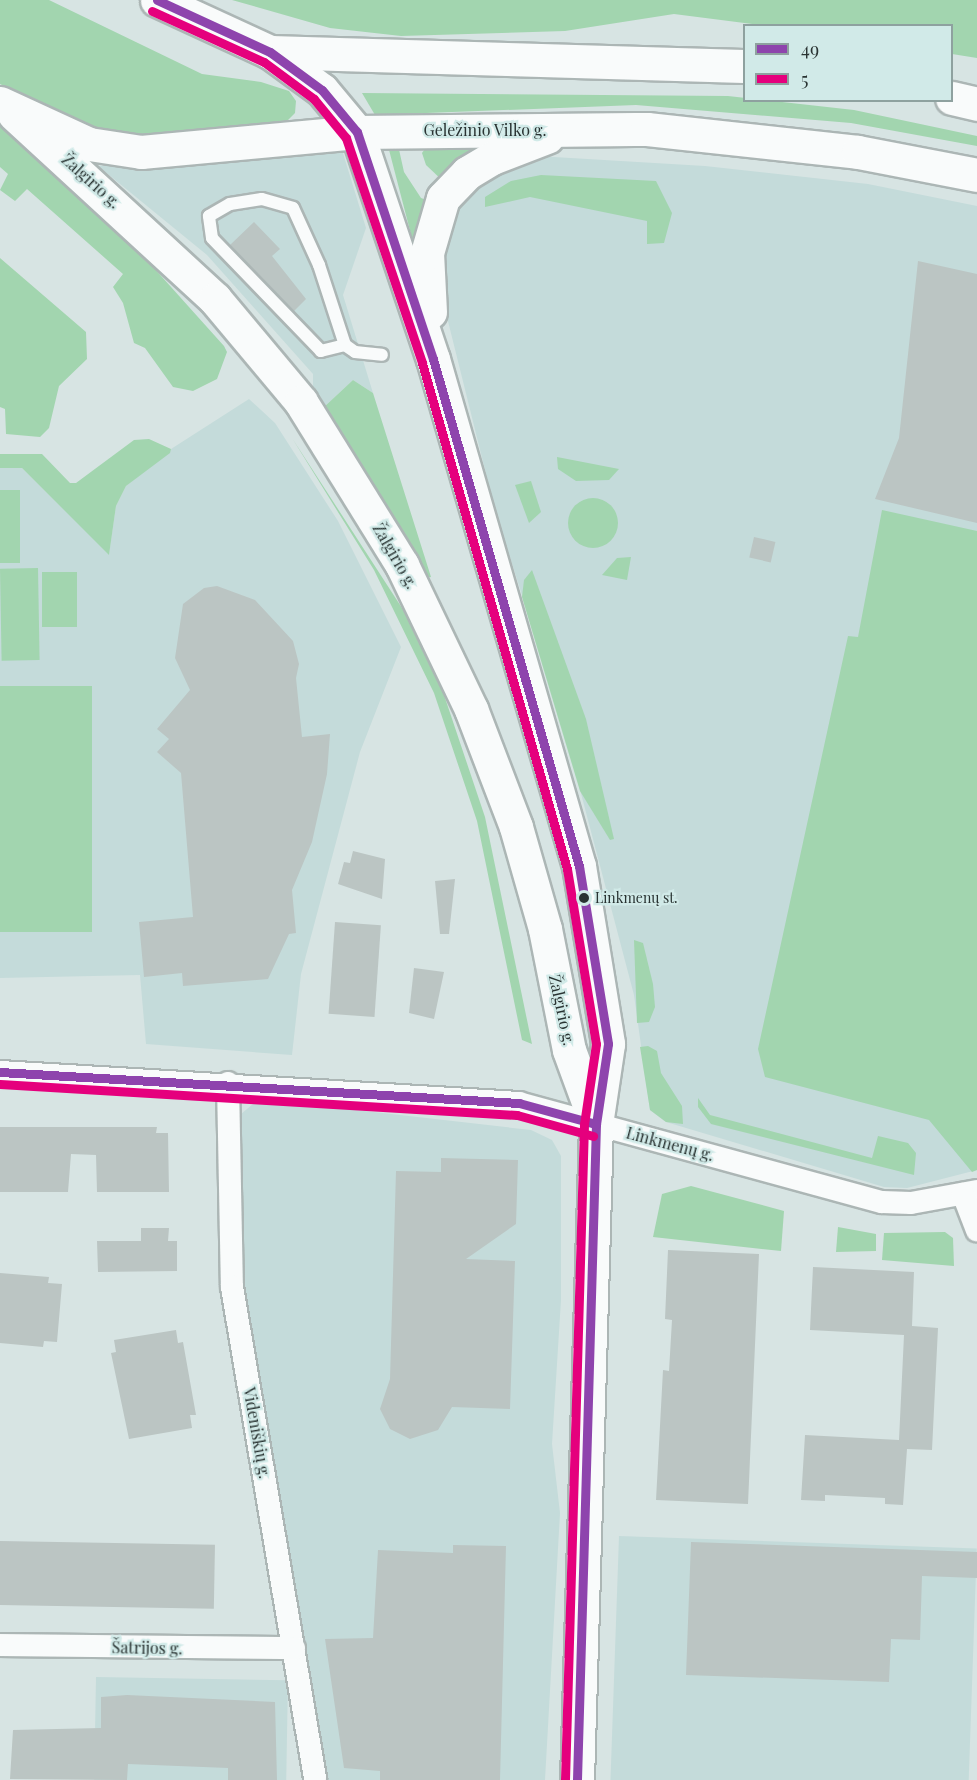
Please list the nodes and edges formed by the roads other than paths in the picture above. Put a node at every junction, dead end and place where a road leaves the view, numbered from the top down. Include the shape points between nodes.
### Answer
1 (157, 0) edge
2 (270, 52) junction
3 (743, 66) edge
4 (953, 98) edge
5 (0, 103) edge
6 (977, 104) edge
7 (566, 130) junction
8 (357, 132) junction
9 (977, 176) edge
10 (345, 345) junction
11 (382, 356) dead end
12 (433, 359) junction
13 (0, 1072) edge
14 (228, 1083) junction
15 (596, 1124) junction
16 (970, 1193) edge
17 (977, 1230) edge
18 (0, 1645) edge
19 (294, 1648) junction
20 (315, 1780) edge
21 (577, 1780) edge

1 - 2 main road
2 - 3 main road
2 - 8 main road, Žalgirio g. via 322,90
4 - 6 main road
5 - 8 main road, Geležinio Vilko g. via 89,144 141,152
5 - 15 main road, Žalgirio g. via 82,173 214,299 301,402 402,565 471,709 516,827 545,929 569,1050
7 - 8 main road, Geležinio Vilko g.
7 - 9 main road, Geležinio Vilko g. via 647,129 754,138 858,152
7 - 12 main road via 492,158 467,173 443,198 427,253
8 - 12 main road, Žalgirio g.
10 - 10 lane via 319,265 293,207 262,199 230,204 209,216 212,238 321,351
10 - 11 lane via 355,352
12 - 15 main road, Žalgirio g. via 579,866 608,1044
13 - 14 street, Linkmenų g.
14 - 15 street, Linkmenų g. via 519,1103
14 - 19 street, Videniškių g. via 232,1287
15 - 16 street, Linkmenų g. via 882,1202 911,1203
15 - 21 main road, Žalgirio g.
16 - 17 street
18 - 19 street, Šatrijos g.
19 - 20 street, Videniškių g.

